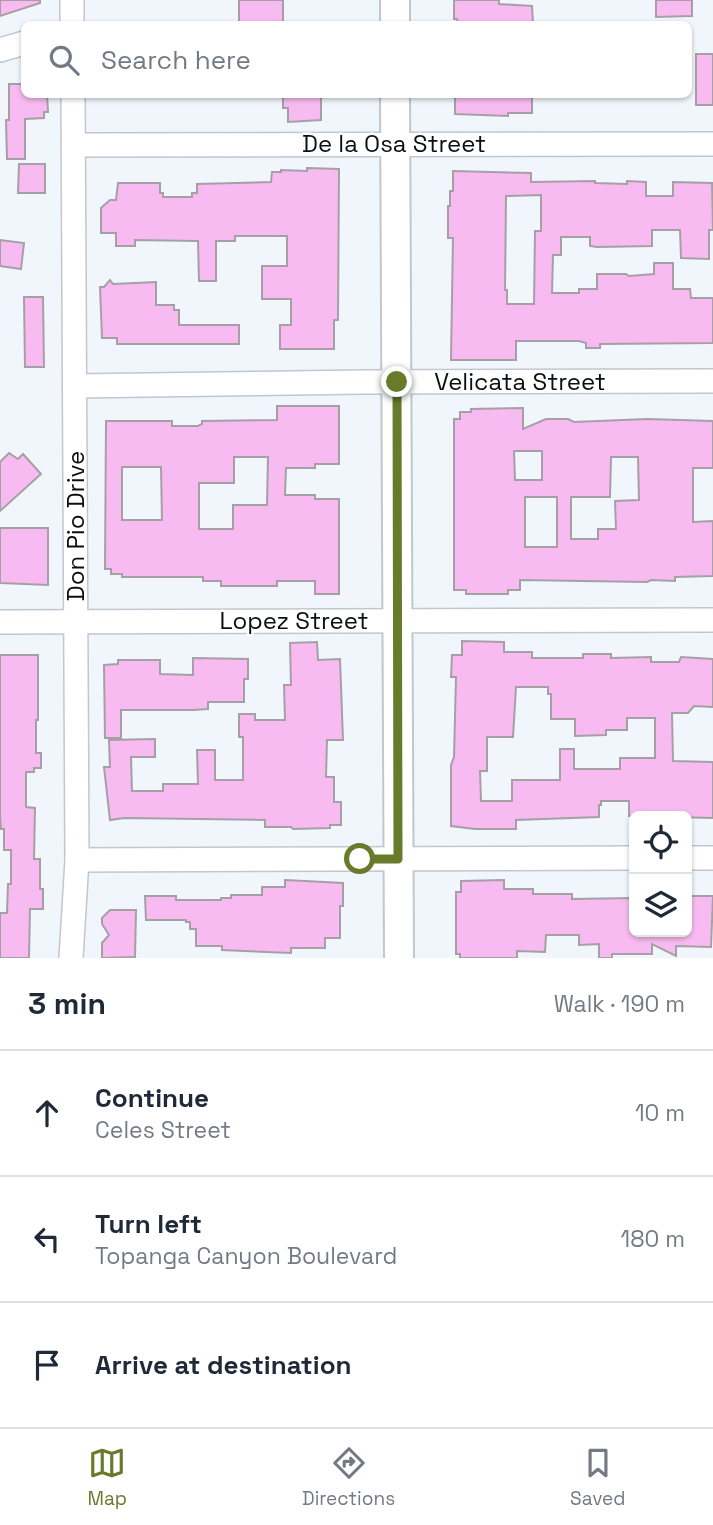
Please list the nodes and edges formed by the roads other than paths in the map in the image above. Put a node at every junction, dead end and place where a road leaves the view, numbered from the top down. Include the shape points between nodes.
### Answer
1 (72, 0) edge
2 (395, 0) edge
3 (72, 21) edge
4 (395, 21) edge
5 (21, 44) edge
6 (0, 50) edge
7 (73, 98) edge
8 (395, 98) edge
9 (713, 144) edge
10 (75, 145) junction
11 (396, 145) junction
12 (713, 381) edge
13 (397, 382) junction
14 (75, 386) junction
15 (399, 620) junction
16 (713, 620) edge
17 (0, 622) edge
18 (76, 622) junction
19 (629, 858) edge
20 (692, 858) edge
21 (713, 858) edge
22 (398, 859) junction
23 (76, 860) junction
24 (71, 958) edge
25 (398, 958) edge

1 - 3 street
2 - 4 main road
5 - 6 street
7 - 10 street, Don Pio Drive
8 - 11 main road
9 - 11 street, De la Osa Street
10 - 11 street, De la Osa Street
10 - 14 street, Don Pio Drive
11 - 13 main road
12 - 13 street, Velicata Street
13 - 14 street, Velicata Street
13 - 15 main road
14 - 18 street, Don Pio Drive
15 - 16 street, Lopez Street
15 - 18 street, Lopez Street
15 - 22 main road
17 - 18 street, Lopez Street
18 - 23 street, Don Pio Drive
19 - 22 street
20 - 21 street
22 - 23 street
22 - 25 main road
23 - 24 street, Don Pio Drive

